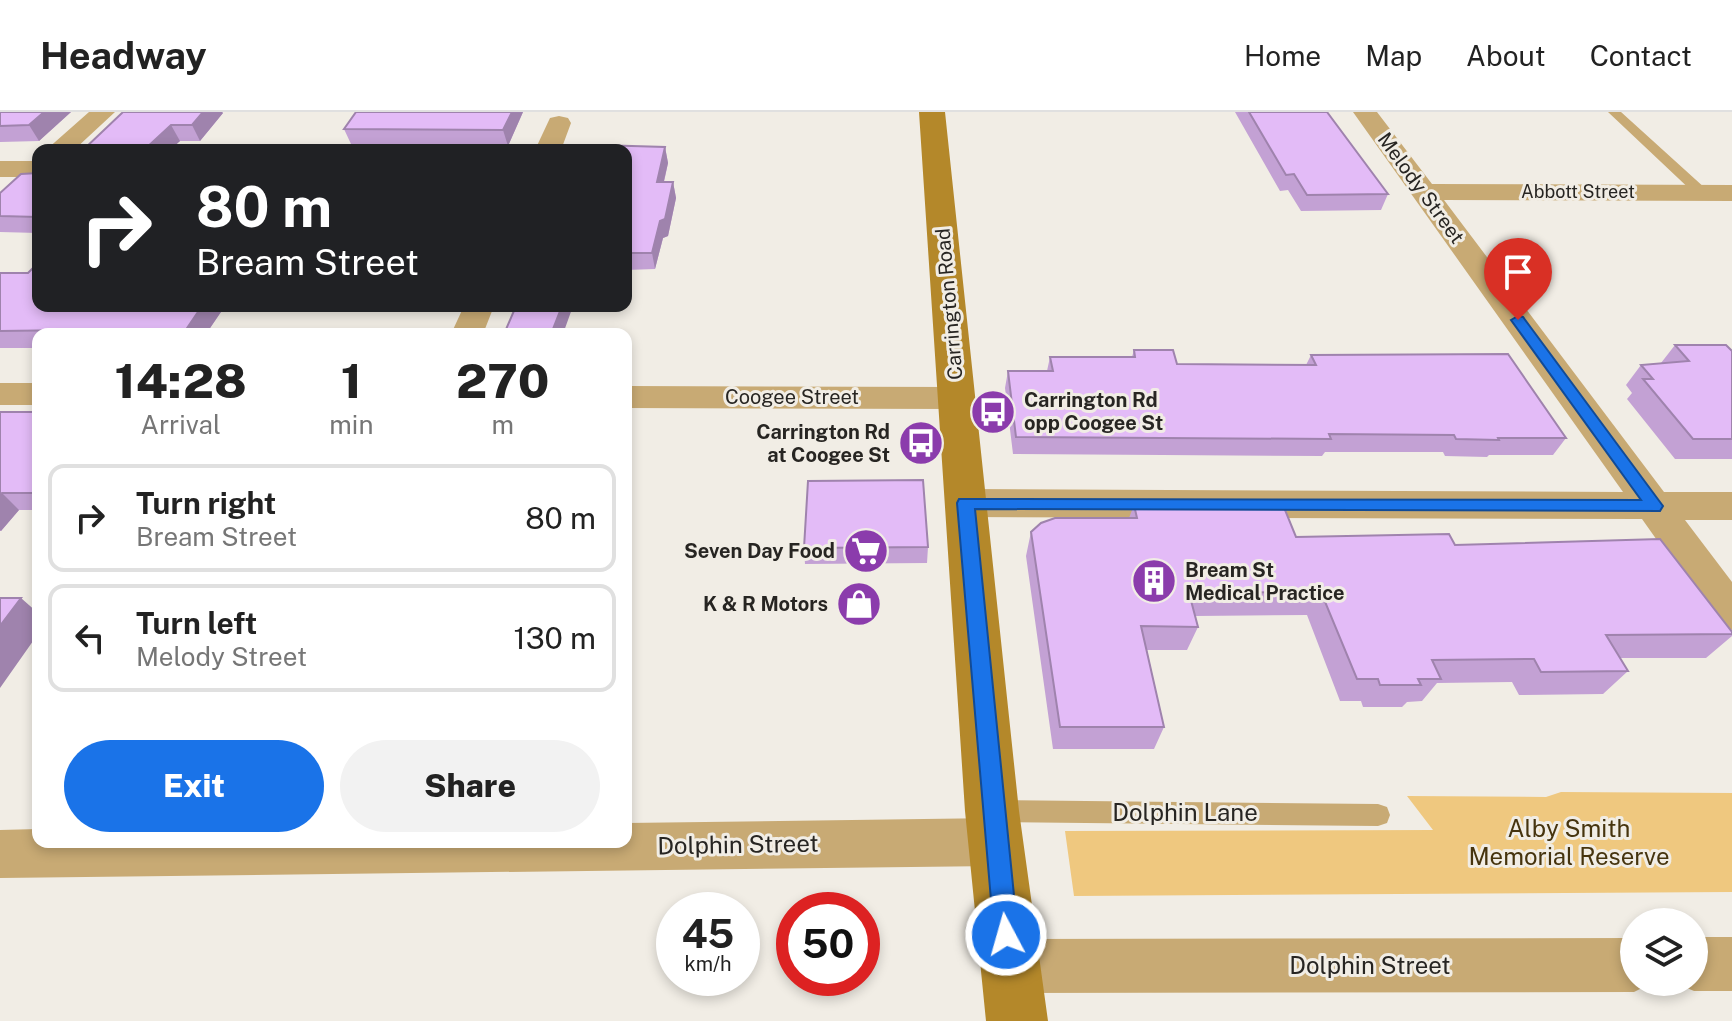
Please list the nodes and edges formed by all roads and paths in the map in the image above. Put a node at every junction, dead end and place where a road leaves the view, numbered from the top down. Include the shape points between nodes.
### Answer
1 (103, 112) edge
2 (932, 112) edge
3 (1365, 112) edge
4 (1614, 112) edge
5 (559, 123) dead end
6 (66, 144) edge
7 (550, 144) edge
8 (0, 169) edge
9 (32, 169) edge
10 (1423, 192) junction
11 (1701, 192) junction
12 (1732, 193) edge
13 (0, 394) edge
14 (32, 394) edge
15 (632, 397) edge
16 (957, 398) junction
17 (965, 503) junction
18 (1654, 506) junction
19 (1732, 506) edge
20 (1732, 613) edge
21 (1378, 815) dead end
22 (994, 826) junction
23 (632, 836) edge
24 (229, 848) edge
25 (0, 854) edge
26 (1708, 964) edge
27 (1732, 964) edge
28 (1620, 966) edge
29 (1013, 994) edge

1 - 6 street
2 - 16 main road, Carrington Road
3 - 10 street, Melody Street
4 - 11 lane
5 - 7 street
8 - 9 street
10 - 11 street, Abbott Street
10 - 18 street, Melody Street
11 - 12 street, Abbott Street
13 - 14 street
15 - 16 street, Coogee Street
16 - 17 main road, Carrington Road
17 - 18 street
17 - 22 main road, Carrington Road
18 - 19 street
18 - 20 street, Melody Street
21 - 22 lane, Dolphin Lane
22 - 23 street, Dolphin Street
22 - 29 main road, Carrington Road
24 - 25 street, Dolphin Street
26 - 27 street
28 - 29 street, Dolphin Street

